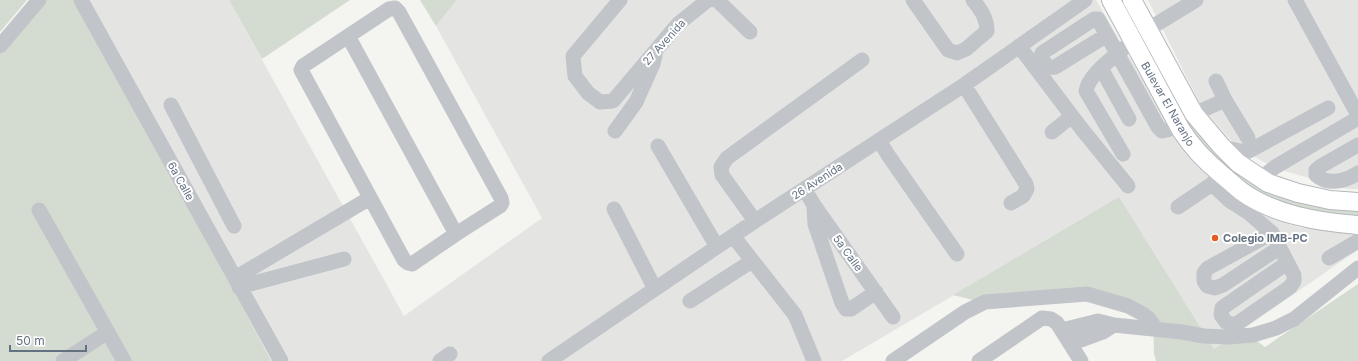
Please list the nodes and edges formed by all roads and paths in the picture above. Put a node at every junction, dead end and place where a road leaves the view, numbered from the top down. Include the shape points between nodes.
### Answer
1 (39, 0) edge
2 (81, 0) edge
3 (620, 0) edge
4 (708, 0) edge
5 (717, 0) edge
6 (913, 0) edge
7 (973, 0) edge
8 (1111, 0) edge
9 (1132, 0) edge
10 (1196, 0) edge
11 (1296, 0) edge
12 (1084, 1) edge
13 (1094, 19) junction
14 (1147, 30) junction
15 (750, 32) dead end
16 (1107, 35) junction
17 (348, 36) junction
18 (1132, 41) junction
19 (0, 46) edge
20 (1019, 46) junction
21 (657, 49) junction
22 (1117, 55) junction
23 (862, 60) dead end
24 (1101, 68) junction
25 (1216, 81) dead end
26 (964, 85) junction
27 (1225, 100) junction
28 (171, 105) dead end
29 (1328, 108) dead end
30 (1194, 114) junction
31 (1358, 115) edge
32 (1072, 116) junction
33 (1358, 118) edge
34 (1129, 119) dead end
35 (1178, 126) junction
36 (615, 131) dead end
37 (1052, 132) dead end
38 (1248, 138) dead end
39 (879, 140) junction
40 (1358, 145) edge
41 (658, 146) dead end
42 (1222, 147) junction
43 (1123, 154) dead end
44 (204, 170) junction
45 (1358, 173) edge
46 (1216, 179) junction
47 (1260, 179) junction
48 (182, 183) junction
49 (1128, 186) dead end
50 (804, 189) junction
51 (370, 198) junction
52 (1358, 202) edge
53 (1011, 203) dead end
54 (814, 205) junction
55 (1178, 207) dead end
56 (614, 209) dead end
57 (39, 210) dead end
58 (755, 222) junction
59 (1358, 225) edge
60 (234, 226) dead end
61 (1272, 233) junction
62 (456, 234) junction
63 (733, 236) junction
64 (1358, 240) edge
65 (717, 247) junction
66 (1279, 248) junction
67 (957, 254) dead end
68 (1329, 258) dead end
69 (344, 259) dead end
70 (752, 261) junction
71 (1287, 263) junction
72 (1358, 268) edge
73 (237, 282) junction
74 (655, 289) junction
75 (876, 292) junction
76 (690, 301) dead end
77 (893, 316) dead end
78 (1114, 325) junction
79 (1156, 329) junction
80 (1062, 330) junction
81 (108, 332) junction
82 (1070, 344) junction
83 (63, 361) edge
84 (124, 361) edge
85 (281, 361) edge
86 (549, 361) edge
87 (814, 361) edge
88 (893, 361) edge
89 (979, 361) edge
90 (1080, 361) edge

1 - 19 street
2 - 48 street, 6a Calle
3 - 21 street, 27 Avenida via 573,56 575,76 588,93 600,102 613,101
4 - 21 street, 27 Avenida via 678,24
5 - 15 street
6 - 7 street via 948,50 957,53 966,49 987,31 987,22
8 - 18 main road, Bulevar El Naranjo
9 - 14 main road, Bulevar El Naranjo
10 - 14 street
11 - 31 street
12 - 13 street
12 - 20 street, 26 Avenida
13 - 16 street via 1098,19
13 - 16 street via 1042,53 1040,57 1048,67 1055,67
14 - 30 main road, Bulevar El Naranjo
16 - 22 street
17 - 51 street via 302,66 301,70
17 - 62 street
17 - 62 street via 389,9 395,8 399,12 497,191 502,203 500,206
18 - 22 street
18 - 35 main road, Bulevar El Naranjo
20 - 26 street, 26 Avenida
20 - 32 street
21 - 36 street via 636,102
22 - 24 street
22 - 35 street via 1158,127 1162,131
23 - 58 street via 727,158 721,167 722,175
24 - 34 street
24 - 43 street via 1087,84 1086,90
25 - 27 street
26 - 39 street, 26 Avenida
26 - 53 street via 1026,184 1027,189 1023,196
27 - 30 street
27 - 38 street
28 - 44 street
29 - 42 street via 1250,151
30 - 42 main road, Bulevar El Naranjo
32 - 37 street
32 - 49 street
33 - 47 street via 1275,167
35 - 46 main road, Bulevar El Naranjo
39 - 50 street, 26 Avenida
39 - 67 street
40 - 45 street via 1321,166 1316,170 1316,175 1321,180 1337,182
41 - 65 street
42 - 47 main road, Bulevar El Naranjo
44 - 48 street
44 - 60 street
46 - 55 street
46 - 59 main road, Bulevar El Naranjo via 1291,214 1325,222
46 - 61 street via 1230,201
47 - 52 main road, Bulevar El Naranjo via 1298,193 1330,200
48 - 73 street, 6a Calle
50 - 54 street, 5a Calle
50 - 58 street, 26 Avenida
51 - 62 street via 408,263 412,264
51 - 73 street
54 - 75 street, 5a Calle
54 - 75 street via 815,224 846,309 852,309
56 - 74 street
57 - 81 street
58 - 63 street, 26 Avenida
61 - 66 street
61 - 66 street via 1208,268 1204,273 1204,280 1208,286 1215,288 1223,285
63 - 65 street, 26 Avenida
63 - 70 street
64 - 68 street
65 - 74 street, 26 Avenida
66 - 71 street
69 - 73 street
70 - 76 street
70 - 87 street via 794,315
71 - 71 street via 1294,275 1290,287 1235,326 1226,322 1221,315 1222,308
72 - 79 street via 1302,314 1265,332 1216,337
73 - 85 street, 6a Calle
74 - 86 street, 26 Avenida
75 - 77 street, 5a Calle
78 - 79 street
78 - 80 street via 1098,321
78 - 82 street
79 - 88 street via 1143,314 1128,306 1087,294 985,302 965,312
80 - 82 street
80 - 89 street via 1051,319 1042,318
81 - 83 street
81 - 84 street
82 - 90 street

